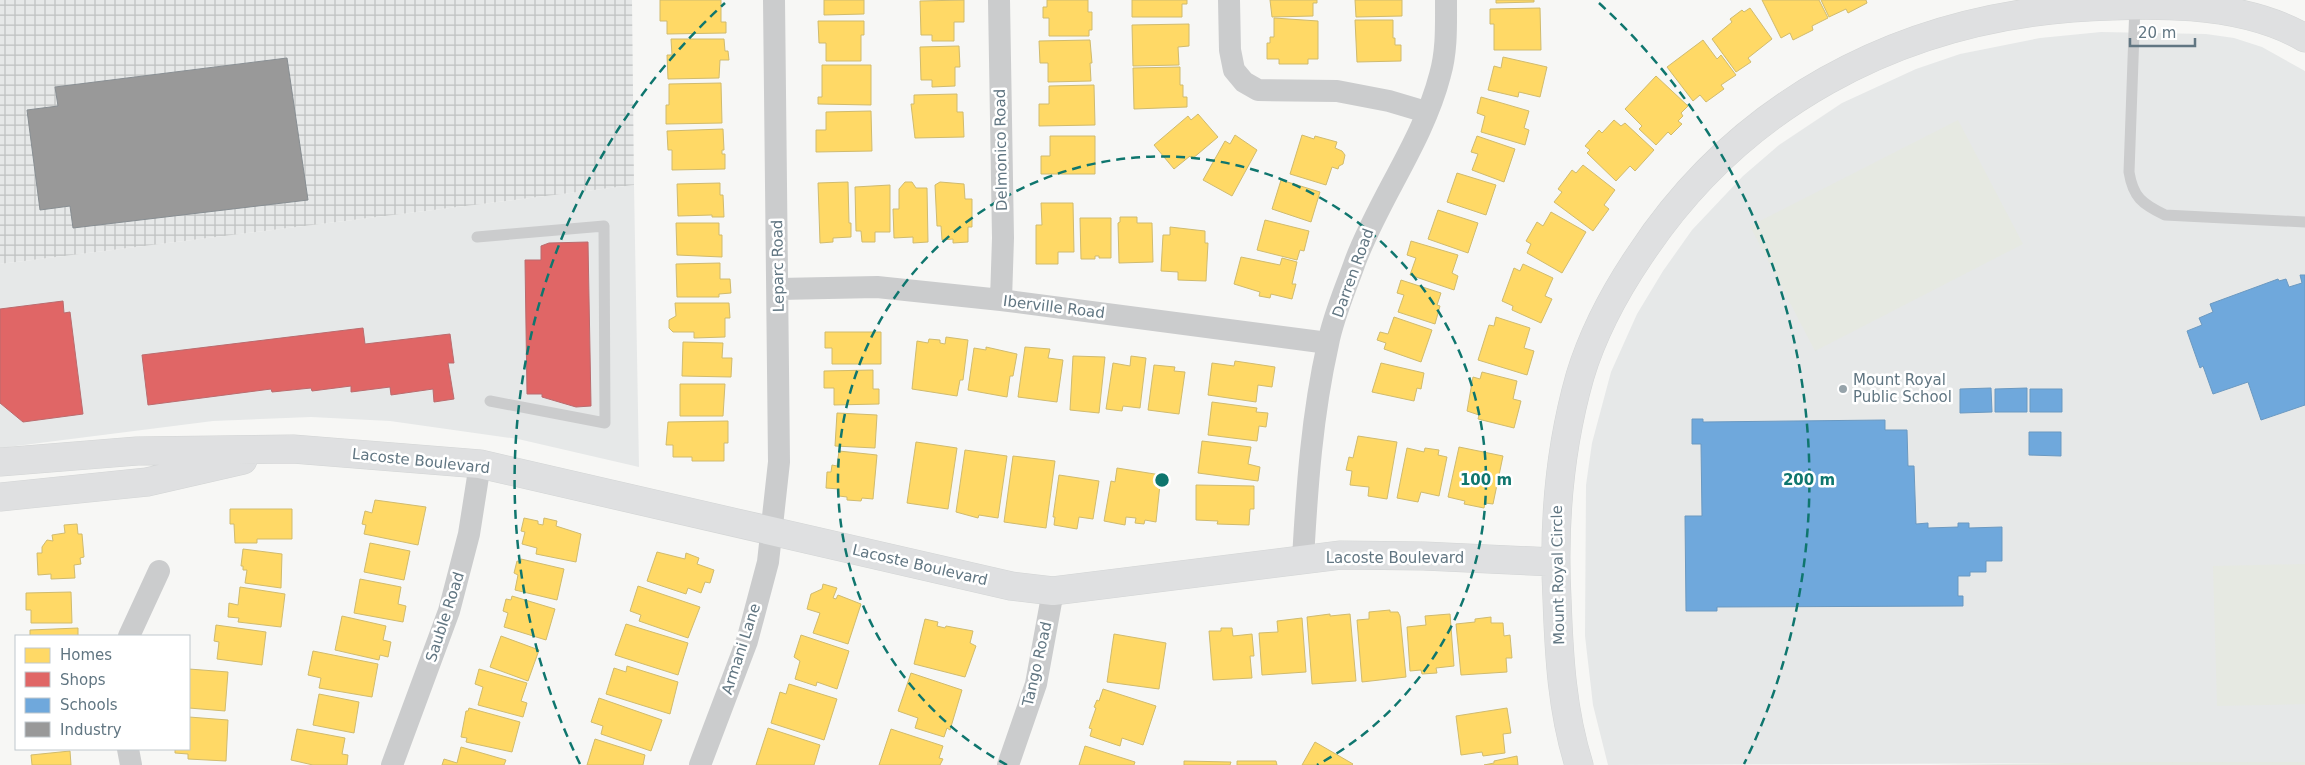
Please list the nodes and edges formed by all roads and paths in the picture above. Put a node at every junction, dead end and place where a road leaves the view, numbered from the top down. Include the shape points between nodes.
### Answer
1 (774, 0) edge
2 (999, 0) edge
3 (1229, 0) edge
4 (1446, 0) edge
5 (2135, 2) edge
6 (2305, 38) edge
7 (1426, 112) junction
8 (2305, 222) edge
9 (478, 237) dead end
10 (779, 289) junction
11 (1001, 300) junction
12 (1328, 343) junction
13 (490, 401) dead end
14 (293, 449) junction
15 (0, 462) edge
16 (480, 464) junction
17 (0, 497) edge
18 (772, 531) junction
19 (1303, 559) junction
20 (1554, 562) junction
21 (159, 571) dead end
22 (1053, 591) junction
23 (129, 635) edge
24 (128, 750) edge
25 (131, 765) edge
26 (392, 765) edge
27 (700, 765) edge
28 (1008, 765) edge
29 (1579, 765) edge

1 - 10 street, Leparc Road
2 - 11 street, Delmonico Road
3 - 7 street via 1230,50 1234,70 1244,82 1258,90 1337,91
4 - 7 street, Darren Road via 1441,75
5 - 6 street, Mount Royal Circle via 2222,8 2272,21
5 - 8 lane via 2129,172 2132,190 2146,206 2165,215
5 - 20 street, Mount Royal Circle via 2005,16 1914,40 1814,87 1774,114 1711,168 1667,217 1622,283 1581,373 1563,446
7 - 12 street, Darren Road via 1366,235
9 - 13 lane via 604,226 604,423
10 - 11 street, Iberville Road via 877,287
10 - 18 street, Leparc Road via 779,462
11 - 12 street, Iberville Road
12 - 19 street, Darren Road via 1309,468
14 - 15 street, Lacoste Boulevard via 137,451
14 - 16 street, Lacoste Boulevard
14 - 17 street, Lacoste Boulevard via 147,482
16 - 18 street, Lacoste Boulevard
16 - 26 street, Sauble Road via 469,534 449,611
18 - 22 street, Lacoste Boulevard via 1011,586
18 - 27 street, Armani Lane via 768,562 747,641
19 - 20 street, Lacoste Boulevard via 1341,555
19 - 22 street, Lacoste Boulevard
20 - 29 street, Mount Royal Circle via 1559,659 1566,713
21 - 23 street
22 - 28 street, Tango Road via 1036,684
24 - 25 street

